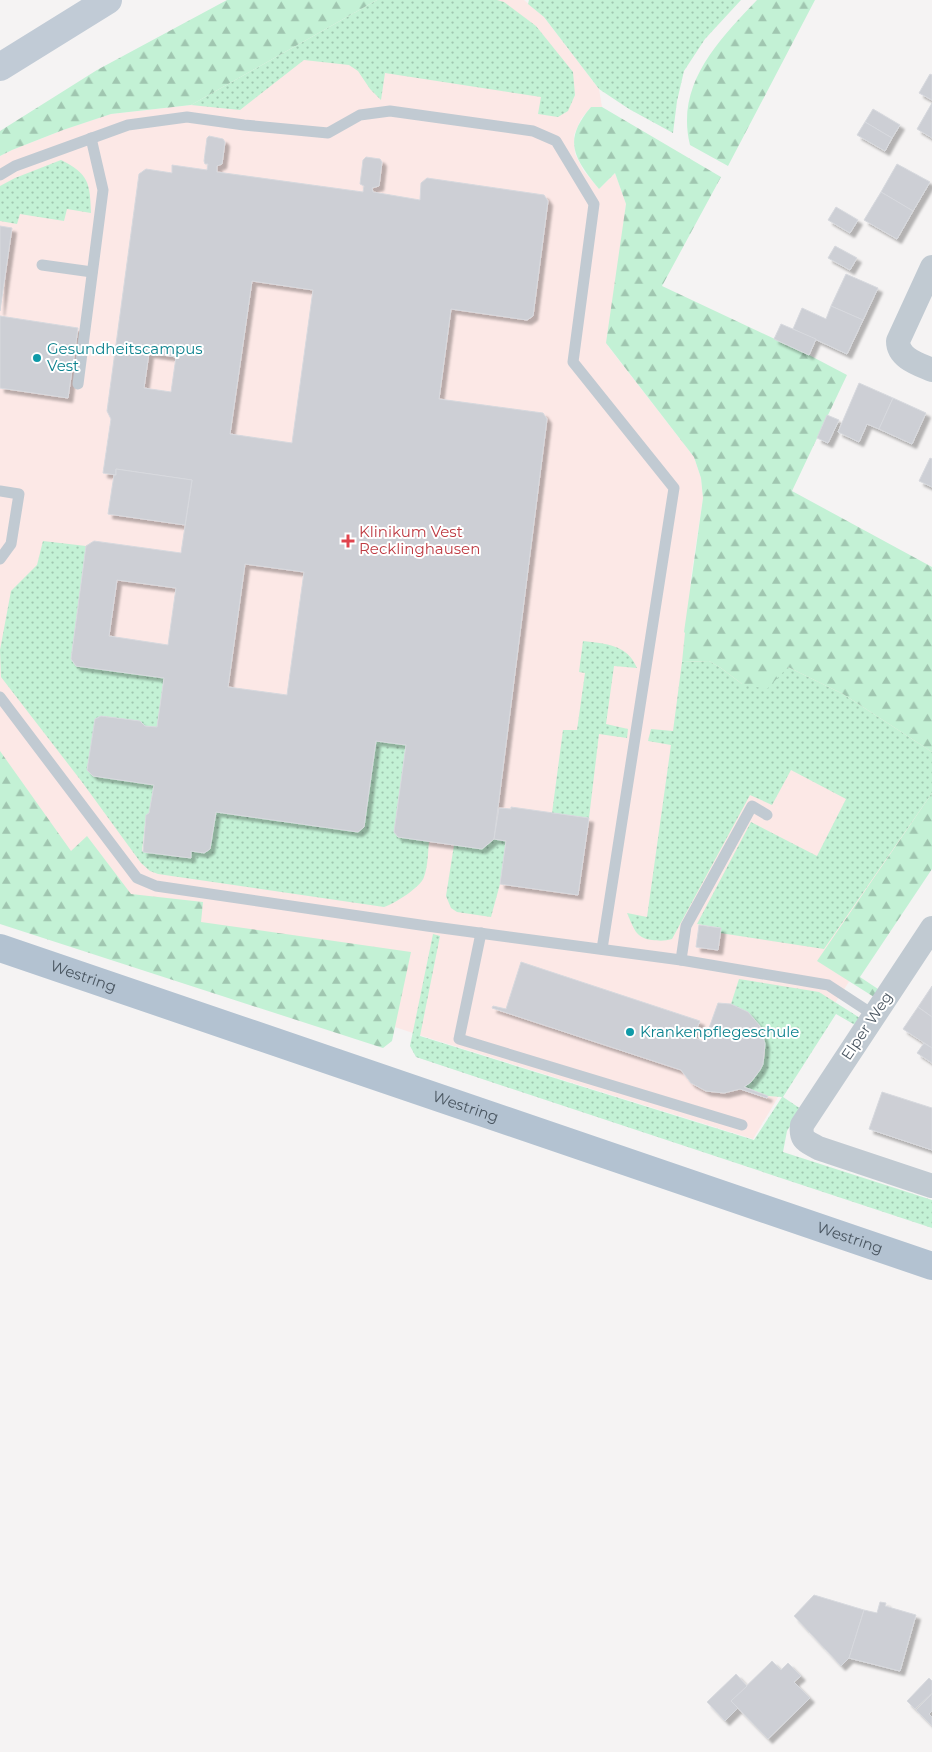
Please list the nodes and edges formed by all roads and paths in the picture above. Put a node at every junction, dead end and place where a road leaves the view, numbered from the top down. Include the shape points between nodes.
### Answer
1 (108, 0) edge
2 (0, 67) edge
3 (92, 138) junction
4 (0, 175) edge
5 (42, 264) dead end
6 (932, 267) edge
7 (92, 272) junction
8 (932, 370) edge
9 (78, 384) dead end
10 (0, 491) edge
11 (0, 559) edge
12 (0, 697) edge
13 (767, 815) dead end
14 (932, 928) edge
15 (481, 933) junction
16 (0, 948) edge
17 (602, 949) junction
18 (681, 960) junction
19 (874, 1015) junction
20 (742, 1125) dead end
21 (932, 1186) edge
22 (932, 1266) edge

1 - 2 main road
3 - 4 lane via 14,166
3 - 7 lane via 103,190
3 - 17 lane via 128,125 187,117 328,133 360,115 390,111 533,131 556,142 594,204 573,362 674,488
5 - 7 lane
6 - 8 street via 899,336 898,347 904,356
7 - 9 lane
10 - 11 lane via 19,494 11,544
12 - 15 lane via 138,878 156,886
13 - 18 lane via 752,806 686,926
14 - 19 street, Elper Weg
15 - 17 lane
15 - 20 lane via 459,1039
16 - 22 main road, Westring
17 - 18 lane
18 - 19 lane via 828,985
19 - 21 street, Elper Weg via 802,1124 801,1134 818,1148

